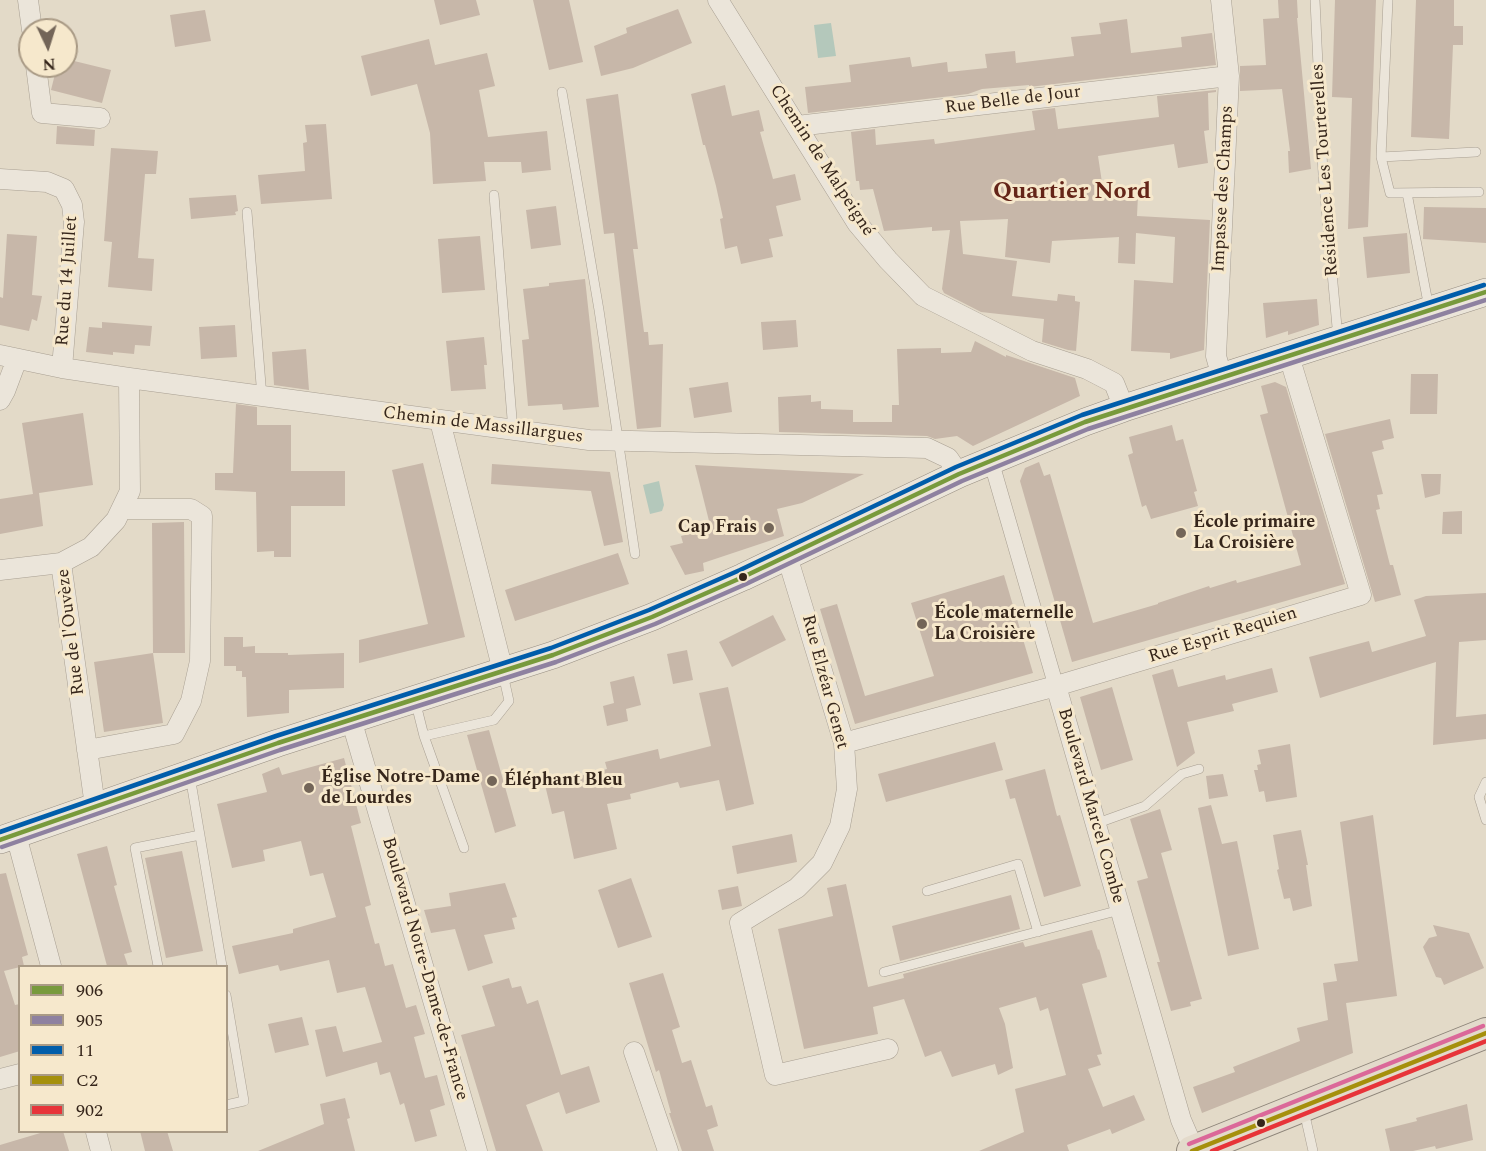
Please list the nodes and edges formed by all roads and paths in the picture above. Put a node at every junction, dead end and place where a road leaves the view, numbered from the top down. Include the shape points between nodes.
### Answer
1 (28, 0) edge
2 (718, 0) edge
3 (1221, 0) edge
4 (1315, 0) edge
5 (1388, 0) edge
6 (30, 18) edge
7 (1229, 76) junction
8 (38, 78) edge
9 (562, 92) dead end
10 (100, 118) dead end
11 (796, 126) junction
12 (1476, 152) dead end
13 (1381, 157) junction
14 (0, 179) edge
15 (1479, 192) dead end
16 (1407, 193) junction
17 (494, 195) dead end
18 (247, 212) dead end
19 (1486, 292) edge
20 (1429, 311) junction
21 (1339, 340) junction
22 (1289, 356) junction
23 (8, 357) edge
24 (62, 368) junction
25 (1222, 377) junction
26 (129, 378) junction
27 (262, 397) junction
28 (0, 400) edge
29 (1124, 408) junction
30 (440, 421) junction
31 (513, 431) junction
32 (616, 441) junction
33 (991, 461) junction
34 (959, 474) junction
35 (122, 508) junction
36 (635, 554) dead end
37 (787, 556) junction
38 (61, 563) junction
39 (0, 570) edge
40 (503, 671) junction
41 (1056, 686) junction
42 (415, 698) junction
43 (351, 719) junction
44 (424, 736) junction
45 (844, 743) junction
46 (87, 750) junction
47 (1199, 770) dead end
48 (190, 773) junction
49 (1486, 782) edge
50 (95, 806) junction
51 (1486, 820) edge
52 (1095, 824) junction
53 (200, 836) junction
54 (8, 838) edge
55 (464, 848) dead end
56 (927, 891) dead end
57 (1120, 910) junction
58 (1038, 932) junction
59 (51, 965) edge
60 (158, 965) edge
61 (222, 965) edge
62 (884, 972) dead end
63 (228, 1007) edge
64 (1486, 1033) edge
65 (888, 1049) dead end
66 (634, 1052) dead end
67 (18, 1075) edge
68 (0, 1080) edge
69 (228, 1105) edge
70 (1303, 1105) junction
71 (96, 1133) edge
72 (1193, 1150) edge
73 (101, 1151) edge
74 (477, 1151) edge
75 (668, 1151) edge
76 (1313, 1151) edge

1 - 6 street
2 - 11 street, Chemin de Malpeigné
3 - 7 street, Impasse des Champs
4 - 21 lane, Résidence Les Tourterelles via 1323,174
5 - 13 lane
7 - 11 street, Rue Belle de Jour
7 - 25 street, Impasse des Champs via 1216,356
8 - 10 street via 42,113
9 - 32 lane via 599,310
11 - 29 street, Chemin de Malpeigné via 858,223 923,296 1032,351 1087,369 1113,383
12 - 13 lane
13 - 16 lane via 1390,193
14 - 24 street, Rue du 14 Juillet via 47,182 64,189 72,205 74,222
15 - 16 lane
16 - 20 lane
17 - 31 lane
18 - 27 lane
19 - 20 main road
20 - 21 main road
21 - 22 main road
22 - 25 main road
22 - 41 street, Rue Esprit Requien via 1361,595
23 - 24 street, Chemin de Massillargues
23 - 28 street via 6,391
24 - 26 street, Chemin de Massillargues
25 - 29 main road
26 - 27 street, Chemin de Massillargues
26 - 35 street, Rue de l'Ouvèze via 130,491
27 - 30 street, Chemin de Massillargues
29 - 33 main road
30 - 31 street, Chemin de Massillargues
30 - 40 street
31 - 32 street, Chemin de Massillargues
32 - 34 street, Chemin de Massillargues via 927,448 948,458
32 - 36 lane
33 - 34 main road
33 - 41 street, Boulevard Marcel Combe
34 - 37 main road
35 - 38 street, Rue de l'Ouvèze via 91,548
35 - 46 street via 191,509 202,516 200,661 191,701 174,734
37 - 40 main road via 652,617
37 - 45 street, Rue Elzéar Genet
38 - 39 street
38 - 46 street, Rue de l'Ouvèze
40 - 42 main road
40 - 44 lane via 509,701 494,720
41 - 45 street, Rue Esprit Requien
41 - 52 street, Boulevard Marcel Combe
42 - 43 main road
42 - 44 lane
43 - 48 main road
43 - 74 street, Boulevard Notre-Dame-de-France
44 - 55 lane
45 - 65 street, Rue Elzéar Genet via 847,789 840,826 822,863 797,888 740,923 775,1075
46 - 50 street, Rue de l'Ouvèze
47 - 52 lane via 1182,774 1145,806
48 - 50 main road
48 - 53 lane
49 - 51 lane via 1479,796
50 - 54 main road
52 - 57 street, Boulevard Marcel Combe
53 - 60 lane via 135,848
53 - 61 lane
54 - 59 street
56 - 58 lane via 1018,864
57 - 58 lane
57 - 72 street, Boulevard Marcel Combe
58 - 62 lane
63 - 69 lane via 244,1101
64 - 70 main road
66 - 75 street
67 - 68 street
70 - 72 main road
70 - 76 lane
71 - 73 street

